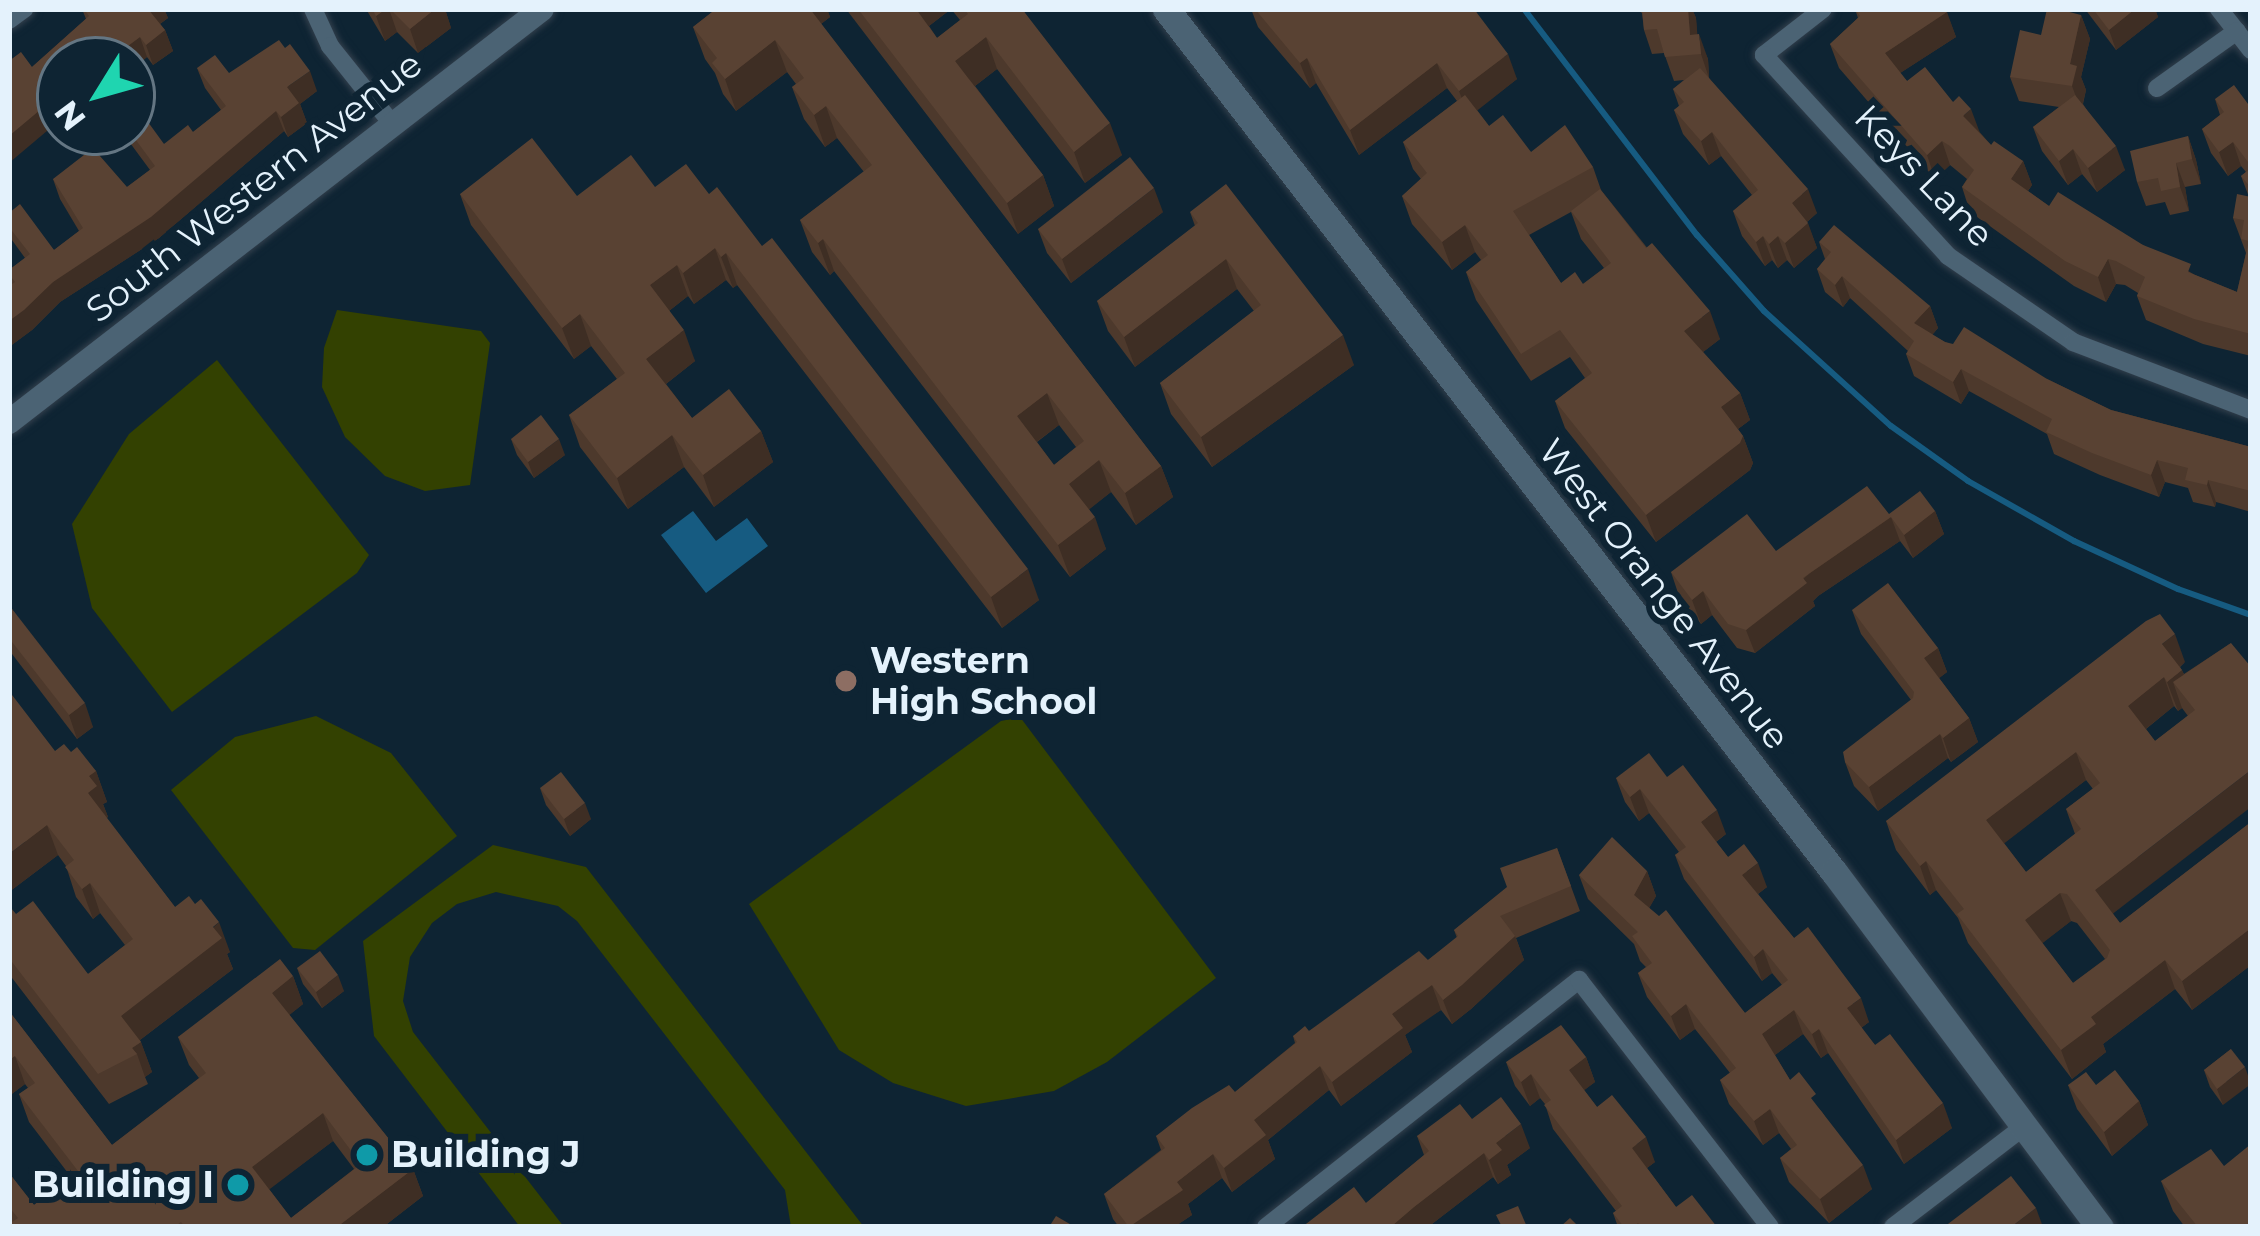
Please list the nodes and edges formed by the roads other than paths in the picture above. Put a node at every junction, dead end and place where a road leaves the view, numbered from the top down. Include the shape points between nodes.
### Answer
1 (24, 9) edge
2 (313, 9) edge
3 (542, 9) edge
4 (1166, 9) edge
5 (1823, 9) edge
6 (2219, 9) edge
7 (9, 20) edge
8 (2237, 31) junction
9 (2251, 50) edge
10 (2157, 88) dead end
11 (392, 125) junction
12 (2251, 410) edge
13 (9, 422) edge
14 (2026, 1125) junction
15 (1266, 1227) edge
16 (1770, 1227) edge
17 (1893, 1227) edge
18 (2101, 1227) edge

1 - 7 street
2 - 11 street via 330,46
3 - 11 street, South Western Avenue
4 - 14 main road, West Orange Avenue
5 - 12 street, Keys Lane via 1764,55 1948,256 2073,342
6 - 8 street
8 - 9 street
8 - 10 street
11 - 13 street, South Western Avenue
14 - 17 street
14 - 18 main road, West Orange Avenue
15 - 16 street via 1579,980

